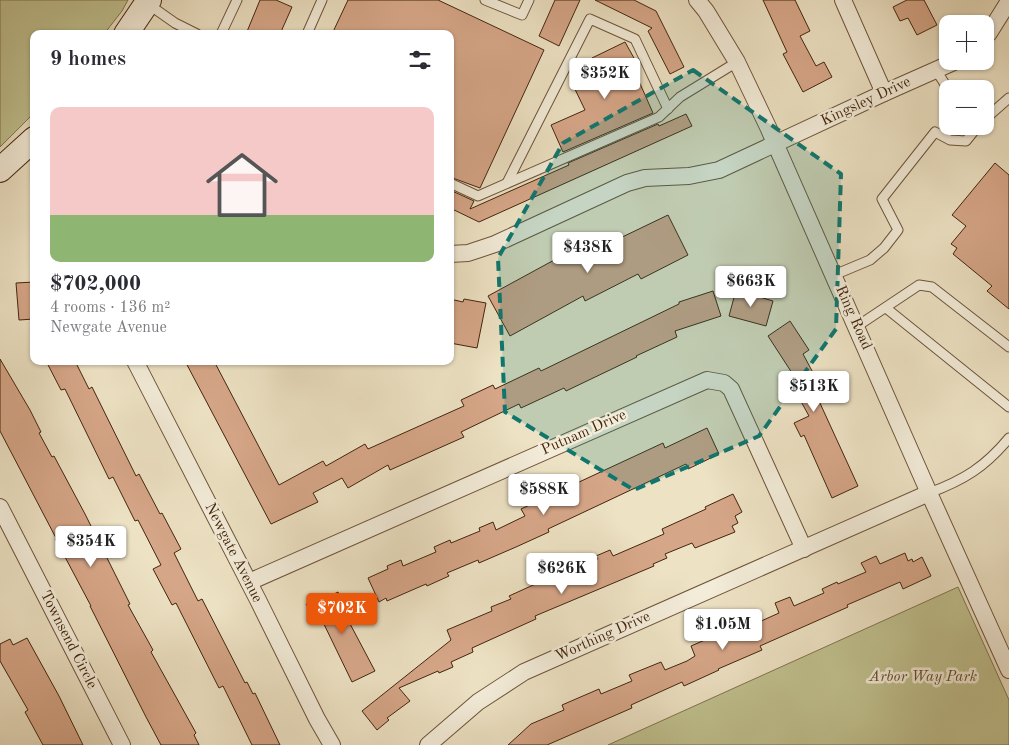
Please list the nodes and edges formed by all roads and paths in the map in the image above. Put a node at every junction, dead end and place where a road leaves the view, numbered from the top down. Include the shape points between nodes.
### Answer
1 (237, 0) edge
2 (322, 0) edge
3 (485, 0) edge
4 (529, 0) edge
5 (697, 0) edge
6 (843, 0) edge
7 (1009, 1) edge
8 (148, 2) edge
9 (994, 25) edge
10 (129, 30) edge
11 (190, 30) edge
12 (223, 30) edge
13 (308, 30) edge
14 (737, 62) junction
15 (939, 69) edge
16 (936, 70) junction
17 (942, 80) edge
18 (884, 93) junction
19 (1009, 98) edge
20 (668, 108) junction
21 (994, 110) edge
22 (939, 134) edge
23 (941, 135) edge
24 (971, 135) edge
25 (30, 143) edge
26 (776, 144) junction
27 (0, 170) edge
28 (508, 183) junction
29 (454, 185) edge
30 (454, 254) edge
31 (834, 275) junction
32 (886, 308) junction
33 (856, 327) junction
34 (1009, 347) edge
35 (137, 365) edge
36 (1009, 408) edge
37 (1009, 438) edge
38 (929, 492) junction
39 (0, 507) edge
40 (6, 532) edge
41 (804, 549) junction
42 (249, 582) junction
43 (1009, 670) edge
44 (122, 745) edge
45 (332, 745) edge
46 (428, 745) edge

1 - 12 lane
2 - 13 lane
3 - 4 lane via 522,15
5 - 14 street, Ring Road
6 - 18 street
7 - 9 street
8 - 10 main road
8 - 11 lane
14 - 20 lane
14 - 26 street, Ring Road
15 - 16 street, Kingsley Drive
16 - 17 lane
16 - 18 street, Kingsley Drive
18 - 26 street, Kingsley Drive
19 - 21 lane
20 - 28 lane via 659,117
20 - 28 lane via 635,39 590,19
22 - 31 lane via 935,132 882,199 898,230 870,260
23 - 24 lane via 950,140 966,141
25 - 27 main road
26 - 30 street, Kingsley Drive via 708,173 645,178 627,183 495,244
26 - 31 street, Ring Road
28 - 29 lane via 478,196
31 - 33 street, Ring Road
32 - 33 lane
32 - 34 lane via 919,286 932,287
32 - 36 lane
33 - 38 street, Ring Road
35 - 42 street, Newgate Avenue
37 - 38 lane via 981,467 966,477
38 - 41 street, Worthing Drive
38 - 43 street, Ring Road
39 - 40 street, Townsend Circle
40 - 44 street, Townsend Circle
41 - 42 street, Putnam Drive via 731,389 724,383 707,380
41 - 46 street, Worthing Drive via 524,672 478,702
42 - 45 street, Newgate Avenue

